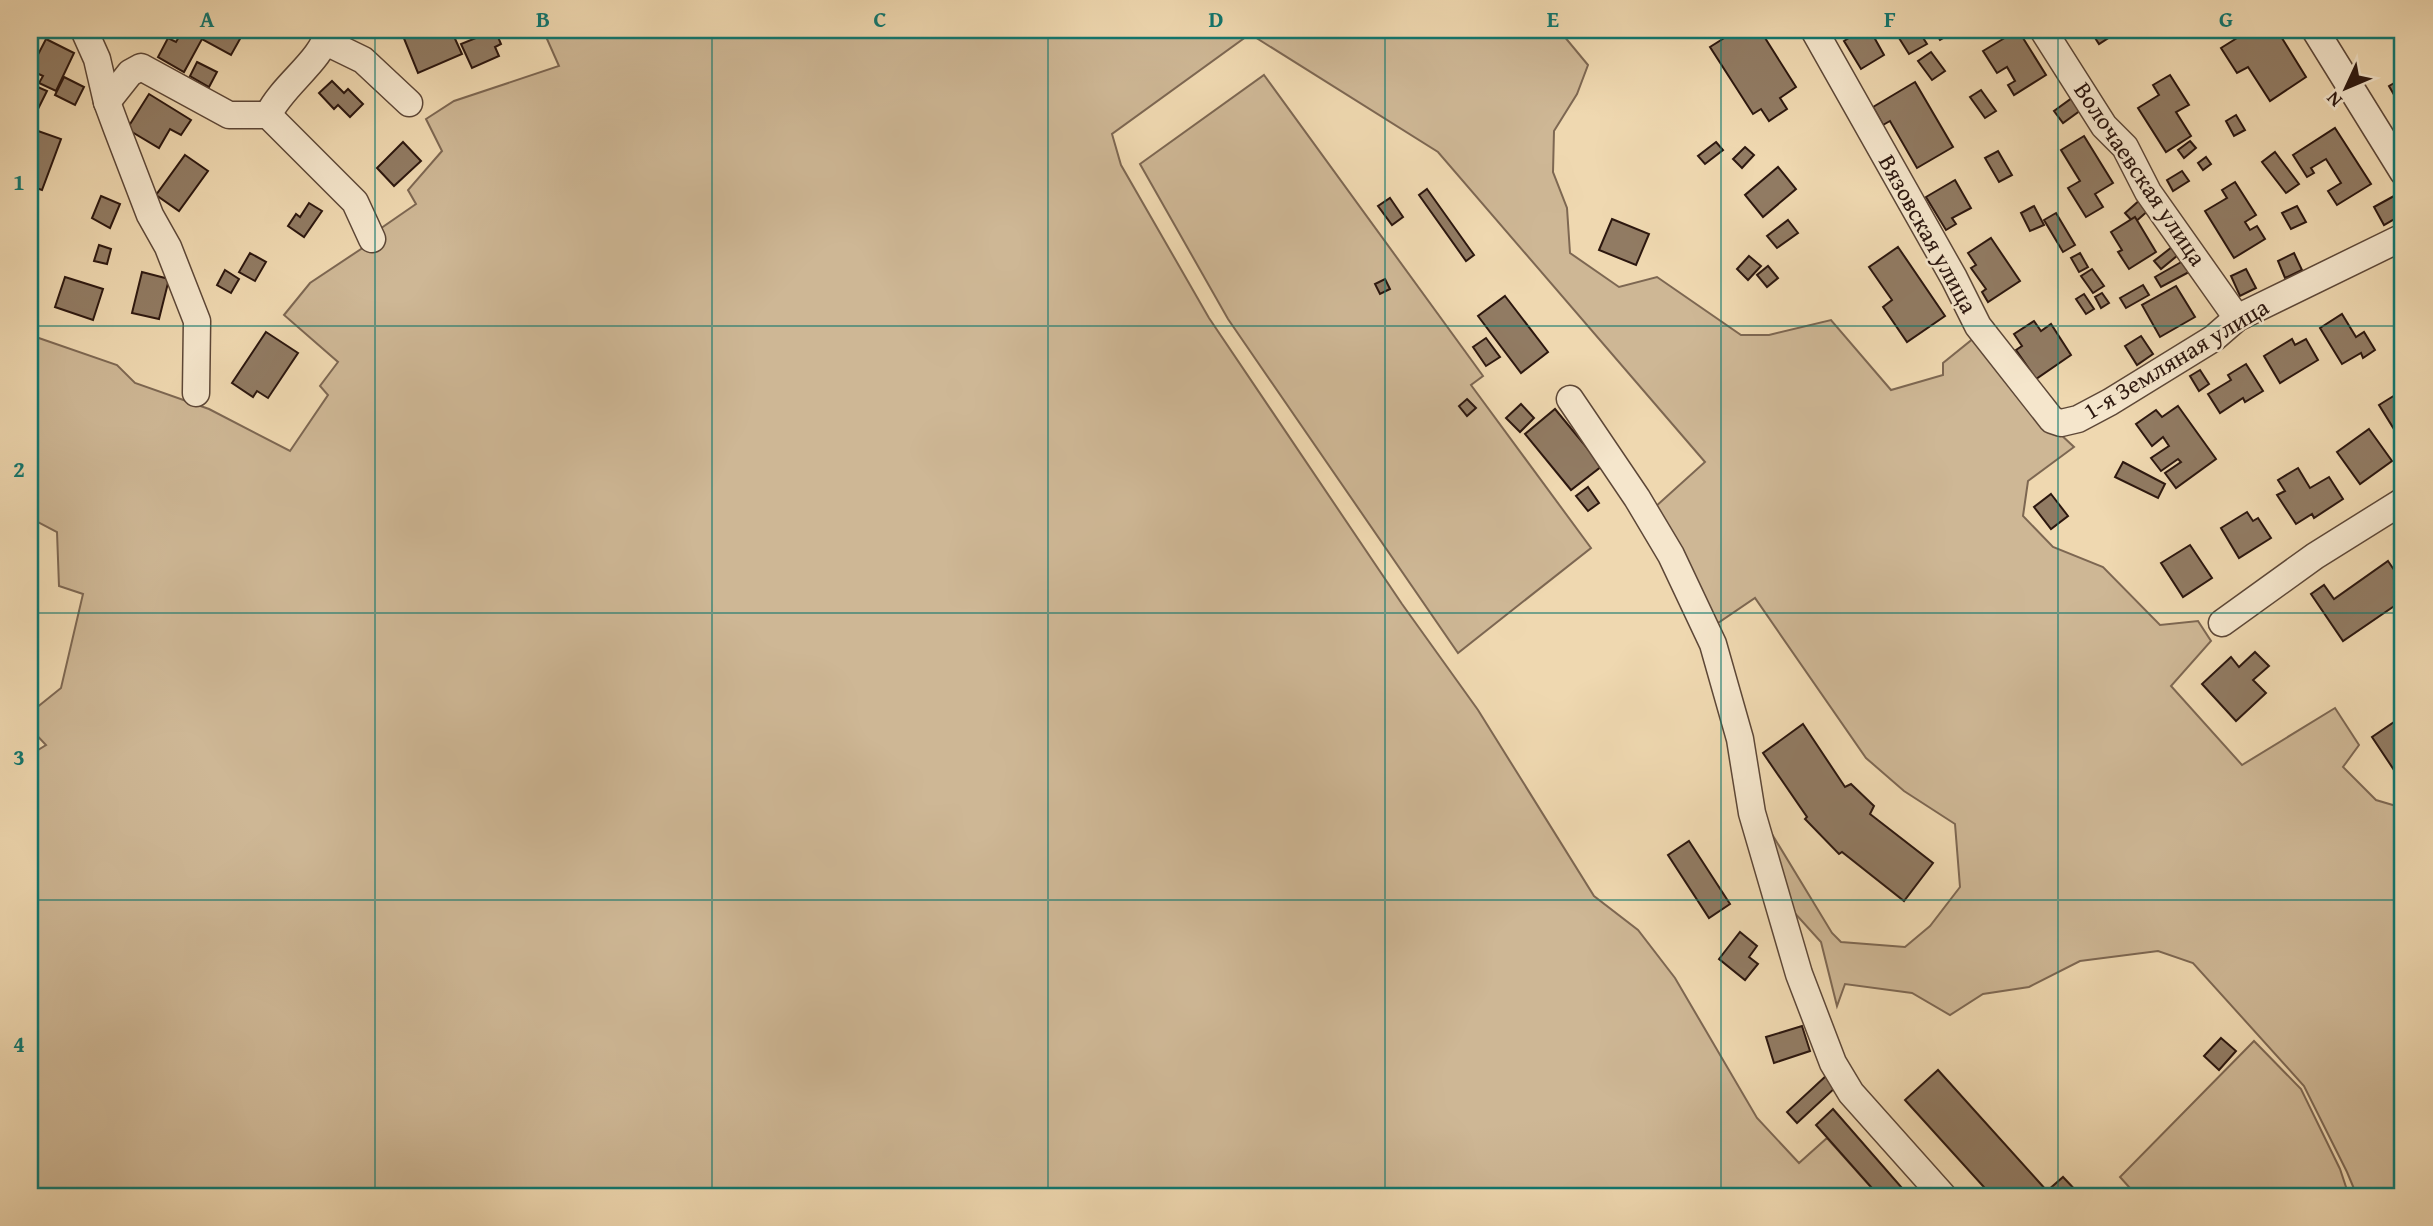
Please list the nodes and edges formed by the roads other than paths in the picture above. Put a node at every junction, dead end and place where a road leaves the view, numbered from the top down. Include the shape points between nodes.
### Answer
1 (84, 30) edge
2 (1814, 30) edge
3 (2043, 30) edge
4 (2315, 30) edge
5 (327, 36) edge
6 (107, 102) junction
7 (409, 103) dead end
8 (268, 115) junction
9 (2403, 172) edge
10 (2403, 237) edge
11 (372, 239) dead end
12 (2237, 318) junction
13 (196, 393) dead end
14 (1570, 399) dead end
15 (2061, 423) joint
16 (2403, 501) edge
17 (2222, 623) dead end
18 (1943, 1196) edge

1 - 6 street via 97,59
2 - 15 street, Вязовская улица via 1978,326 2052,420
3 - 12 street, Волочаевская улица
4 - 9 street
5 - 7 street via 363,60
5 - 8 street
6 - 8 street via 130,73 141,67 229,115
6 - 13 street via 197,321
8 - 11 street via 355,202
10 - 12 street, 1-я Земляная улица
12 - 15 street, 1-я Земляная улица via 2214,338 2110,402
14 - 18 street via 1671,555 1713,645 1740,739 1752,813 1799,975 1833,1063 1851,1093
16 - 17 street via 2315,556

